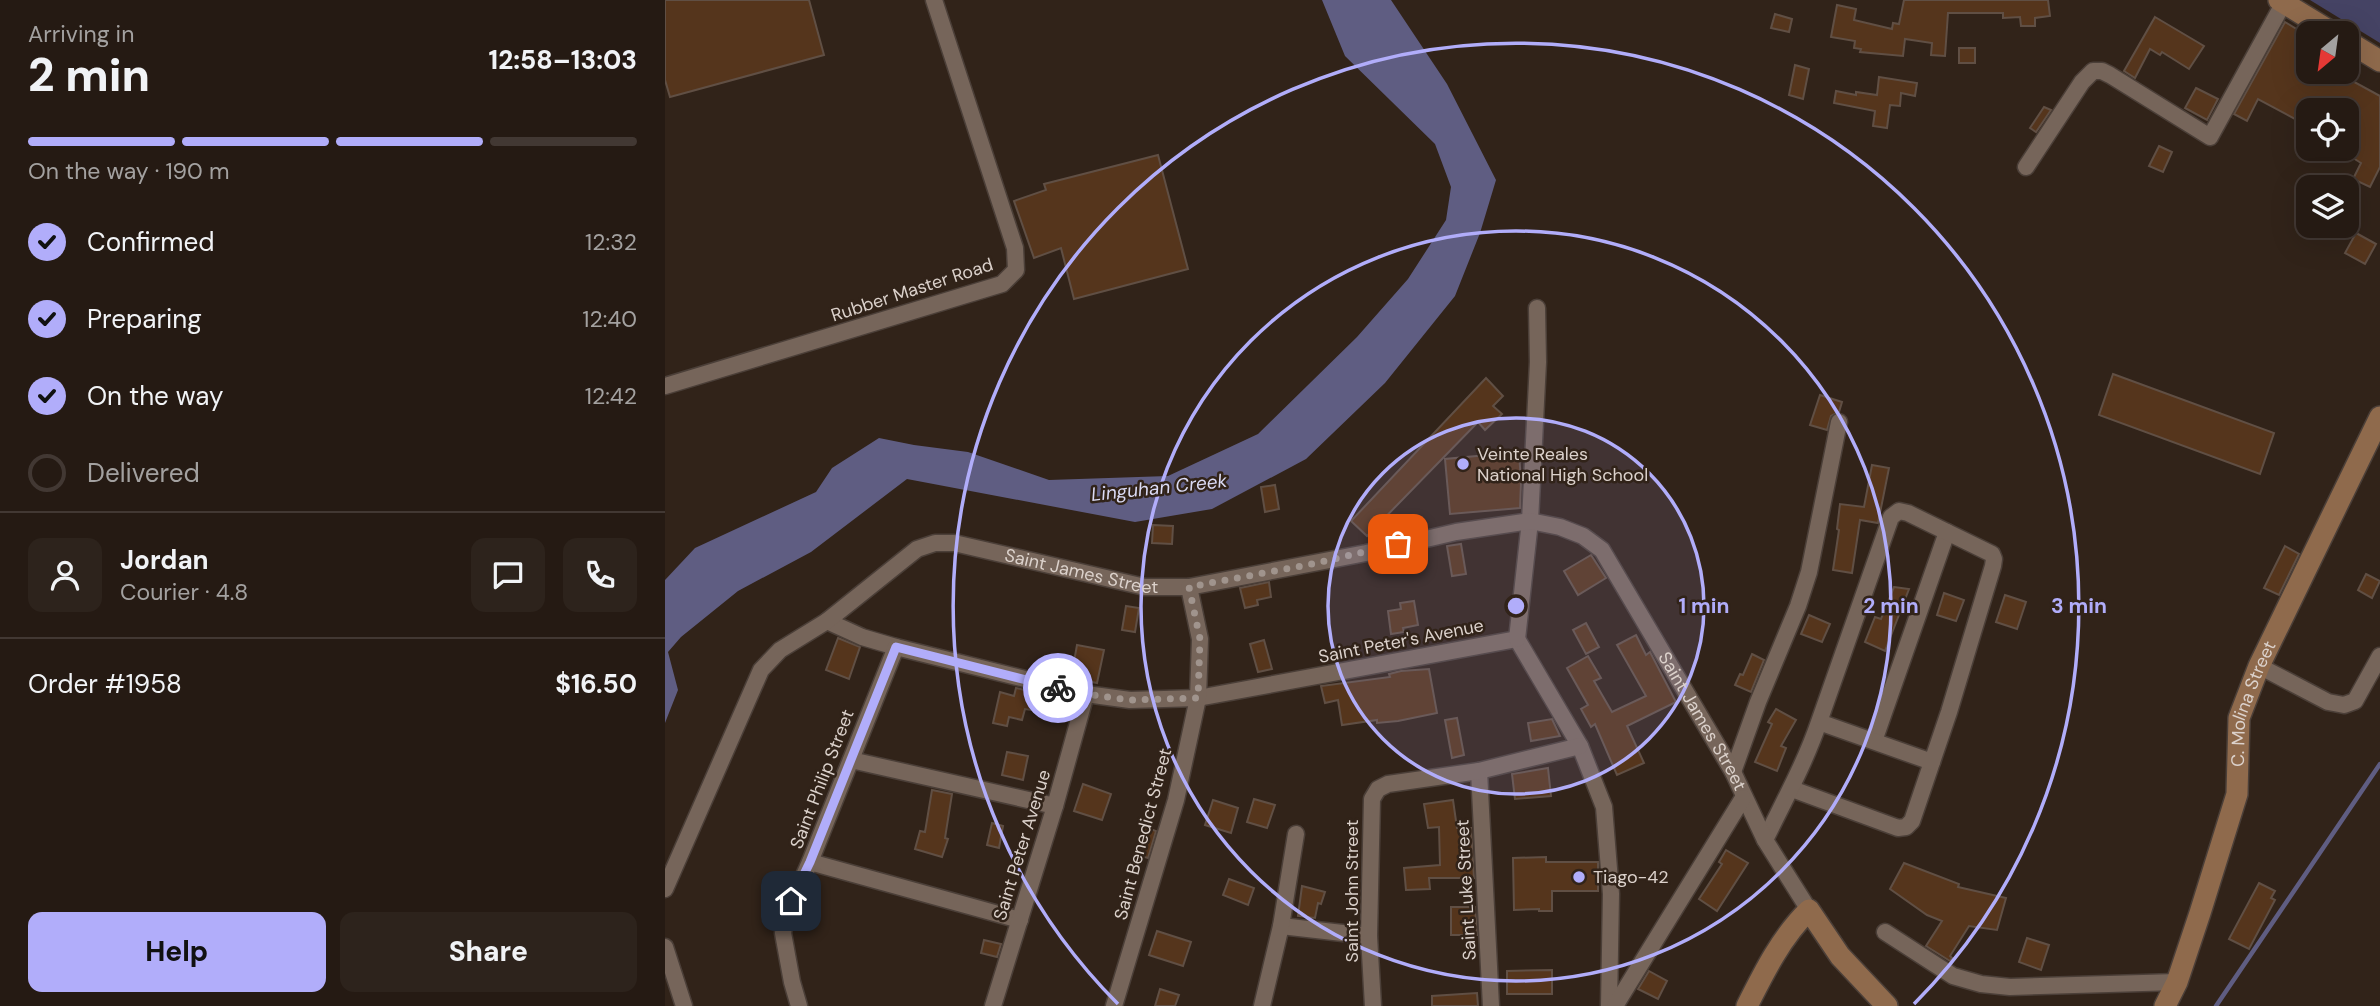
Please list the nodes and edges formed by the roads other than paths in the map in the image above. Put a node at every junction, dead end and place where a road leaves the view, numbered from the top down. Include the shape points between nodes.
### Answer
1 (934, 0) edge
2 (2281, 2) edge
3 (2313, 21) edge
4 (2359, 48) edge
5 (2380, 61) edge
6 (2026, 167) dead end
7 (1537, 308) dead end
8 (665, 386) edge
9 (2380, 417) edge
10 (1839, 422) dead end
11 (1530, 521) junction
12 (1947, 532) junction
13 (1189, 587) junction
14 (827, 621) junction
15 (1517, 639) junction
16 (896, 647) junction
17 (2380, 656) edge
18 (2259, 666) junction
19 (1086, 694) junction
20 (1198, 698) junction
21 (1819, 722) junction
22 (1874, 741) junction
23 (1580, 746) junction
24 (851, 760) junction
25 (1932, 762) junction
26 (1479, 771) junction
27 (1733, 772) junction
28 (1792, 789) junction
29 (1743, 798) junction
30 (1055, 806) junction
31 (1296, 834) dead end
32 (1765, 840) junction
33 (810, 862) junction
34 (665, 889) edge
35 (1809, 910) junction
36 (1020, 920) junction
37 (1281, 926) junction
38 (1885, 932) dead end
39 (1369, 936) junction
40 (665, 947) edge
41 (2177, 982) junction
42 (684, 1006) edge
43 (799, 1006) edge
44 (993, 1006) edge
45 (1114, 1006) edge
46 (1262, 1006) edge
47 (1373, 1006) edge
48 (1491, 1006) edge
49 (1612, 1006) edge
50 (1747, 1006) edge
51 (1887, 1006) edge
52 (2165, 1006) edge

1 - 8 street, Rubber Master Road via 1015,248 1016,270 1002,284
2 - 3 street
2 - 6 street via 2210,137 2110,75 2093,71
4 - 5 street
7 - 11 street
9 - 18 street, C. Molina Street
10 - 27 street via 1809,572
11 - 13 street, Saint James Street
11 - 15 street
11 - 27 street, Saint James Street via 1583,536 1602,550
12 - 21 street via 1908,513 1899,511 1891,517
12 - 22 street
12 - 25 street via 1994,559
13 - 14 street, Saint James Street via 1145,587 954,543 935,543 917,550
13 - 20 street, Saint Benedict Street via 1200,639
14 - 16 street
14 - 34 street, Saint James Street via 780,650 761,670
15 - 20 street, Saint Peter's Avenue
15 - 23 street
16 - 19 street
16 - 24 street, Saint Philip Street
17 - 18 street via 2355,701 2344,705 2328,702
18 - 41 street, C. Molina Street via 2239,718 2237,794
19 - 20 street via 1130,700
19 - 30 street, Saint Peter Avenue
20 - 45 street, Saint Benedict Street via 1176,800
21 - 22 street
21 - 28 street
22 - 25 street
23 - 26 street
23 - 49 street via 1604,807
24 - 30 street
24 - 33 street, Saint Philip Street
25 - 28 street via 1906,827
26 - 39 street, Saint John Street via 1378,789 1372,799
26 - 48 street, Saint Luke Street
27 - 29 street, Saint James Street
28 - 32 street
29 - 32 street, Saint James Street
29 - 49 street
30 - 36 street, Saint Peter Avenue
31 - 37 street
32 - 35 street, Saint James Street
33 - 36 street
33 - 43 street, Saint Philip Street via 791,901 783,933
35 - 50 street via 1784,940
35 - 51 street via 1840,956
36 - 44 street, Saint Peter Avenue
37 - 39 street
37 - 46 street
38 - 41 street via 1953,975 1981,984
39 - 47 street, Saint John Street
40 - 42 street
41 - 52 street, C. Molina Street

